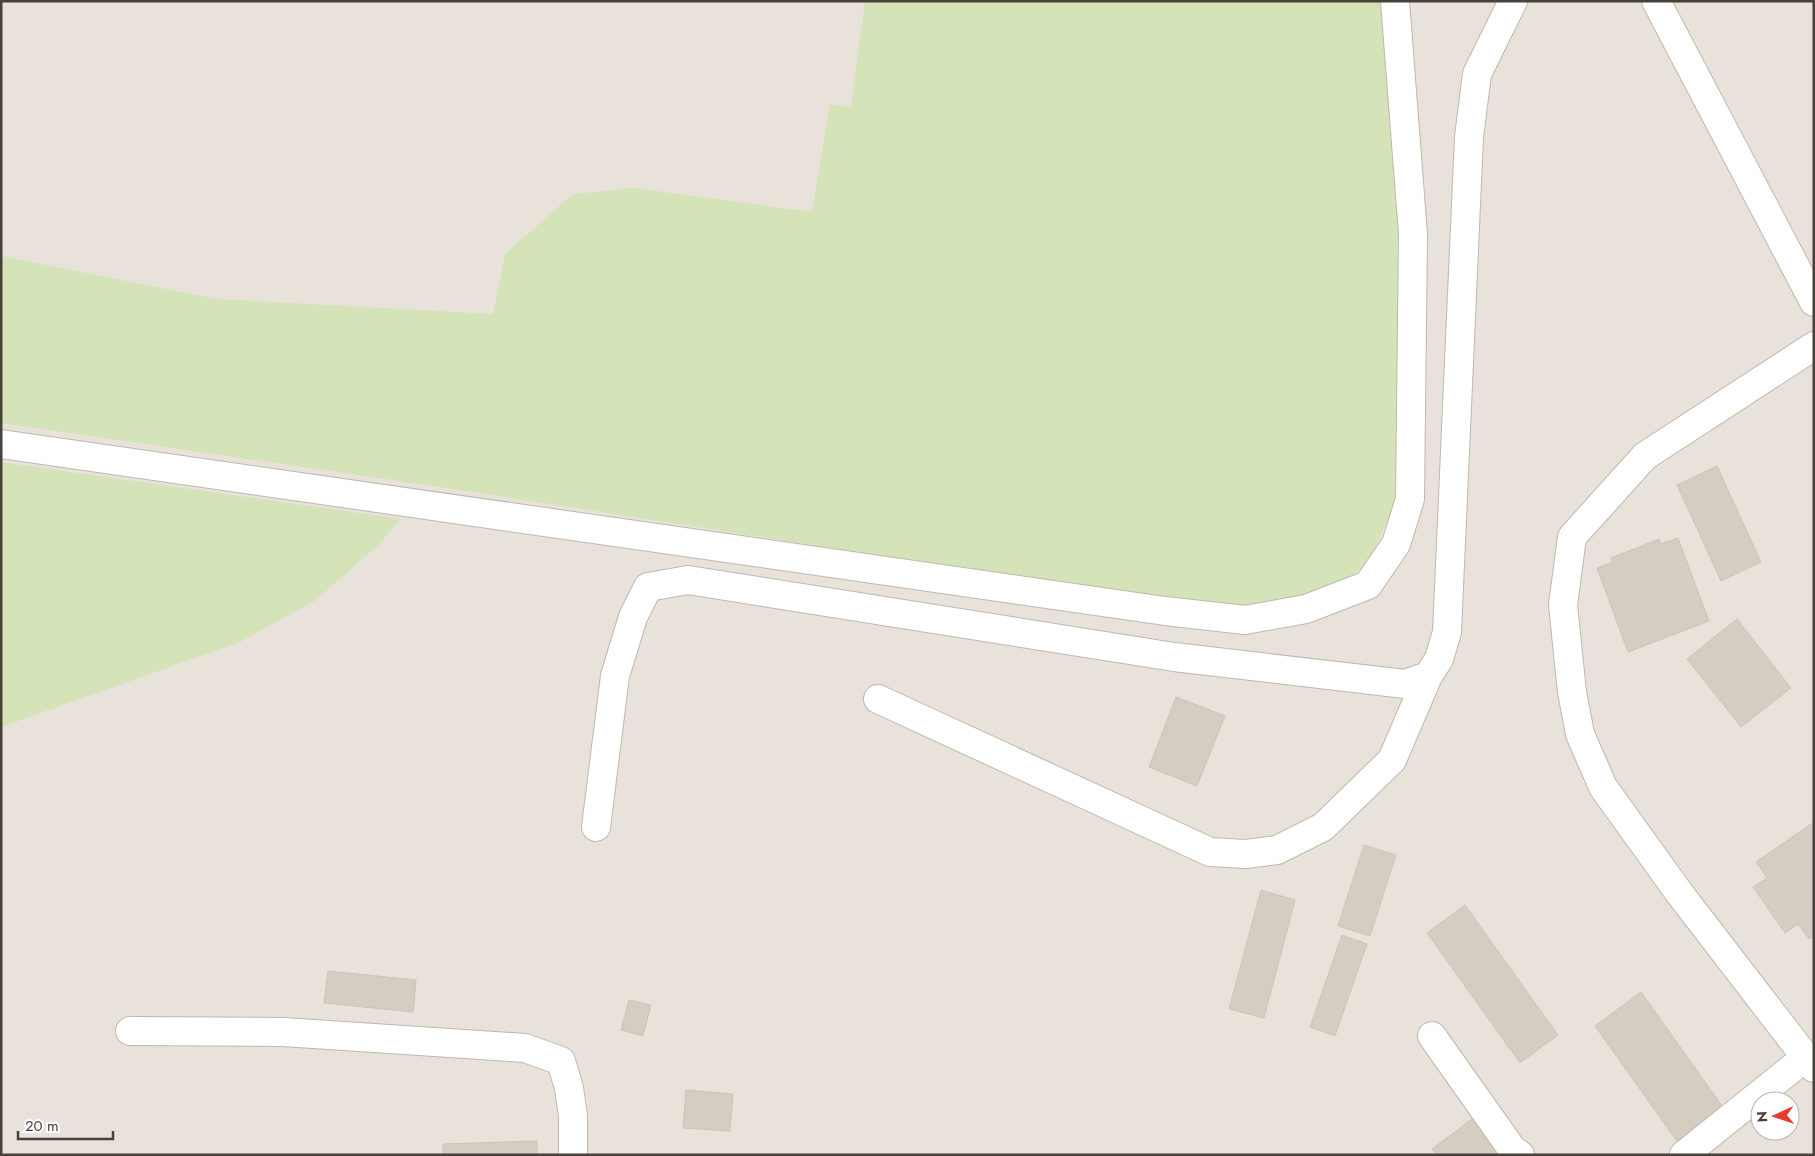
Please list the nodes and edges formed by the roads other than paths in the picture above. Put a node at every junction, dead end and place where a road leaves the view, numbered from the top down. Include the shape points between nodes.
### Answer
1 (1395, 1) edge
2 (1513, 1) edge
3 (1656, 1) edge
4 (1814, 302) edge
5 (1814, 346) edge
6 (1, 444) edge
7 (1428, 676) junction
8 (878, 699) dead end
9 (596, 827) dead end
10 (130, 1031) dead end
11 (1432, 1036) dead end
12 (1810, 1063) edge
13 (572, 1155) edge
14 (1520, 1155) edge
15 (1684, 1155) edge

1 - 6 street via 1413,234 1410,499 1396,544 1368,585 1306,609 1245,620 1165,611
2 - 7 street via 1477,74 1469,137 1447,632 1439,659
3 - 4 street
5 - 12 street via 1645,456 1572,536 1563,605 1580,734 1603,787 1680,894
7 - 8 street via 1392,760 1323,827 1277,850 1246,854 1210,852
7 - 9 street via 1405,684 1174,657 688,580 648,587 633,617 615,676
10 - 13 street via 283,1032 525,1048 561,1061 573,1116
11 - 14 street via 1512,1149
12 - 15 street

